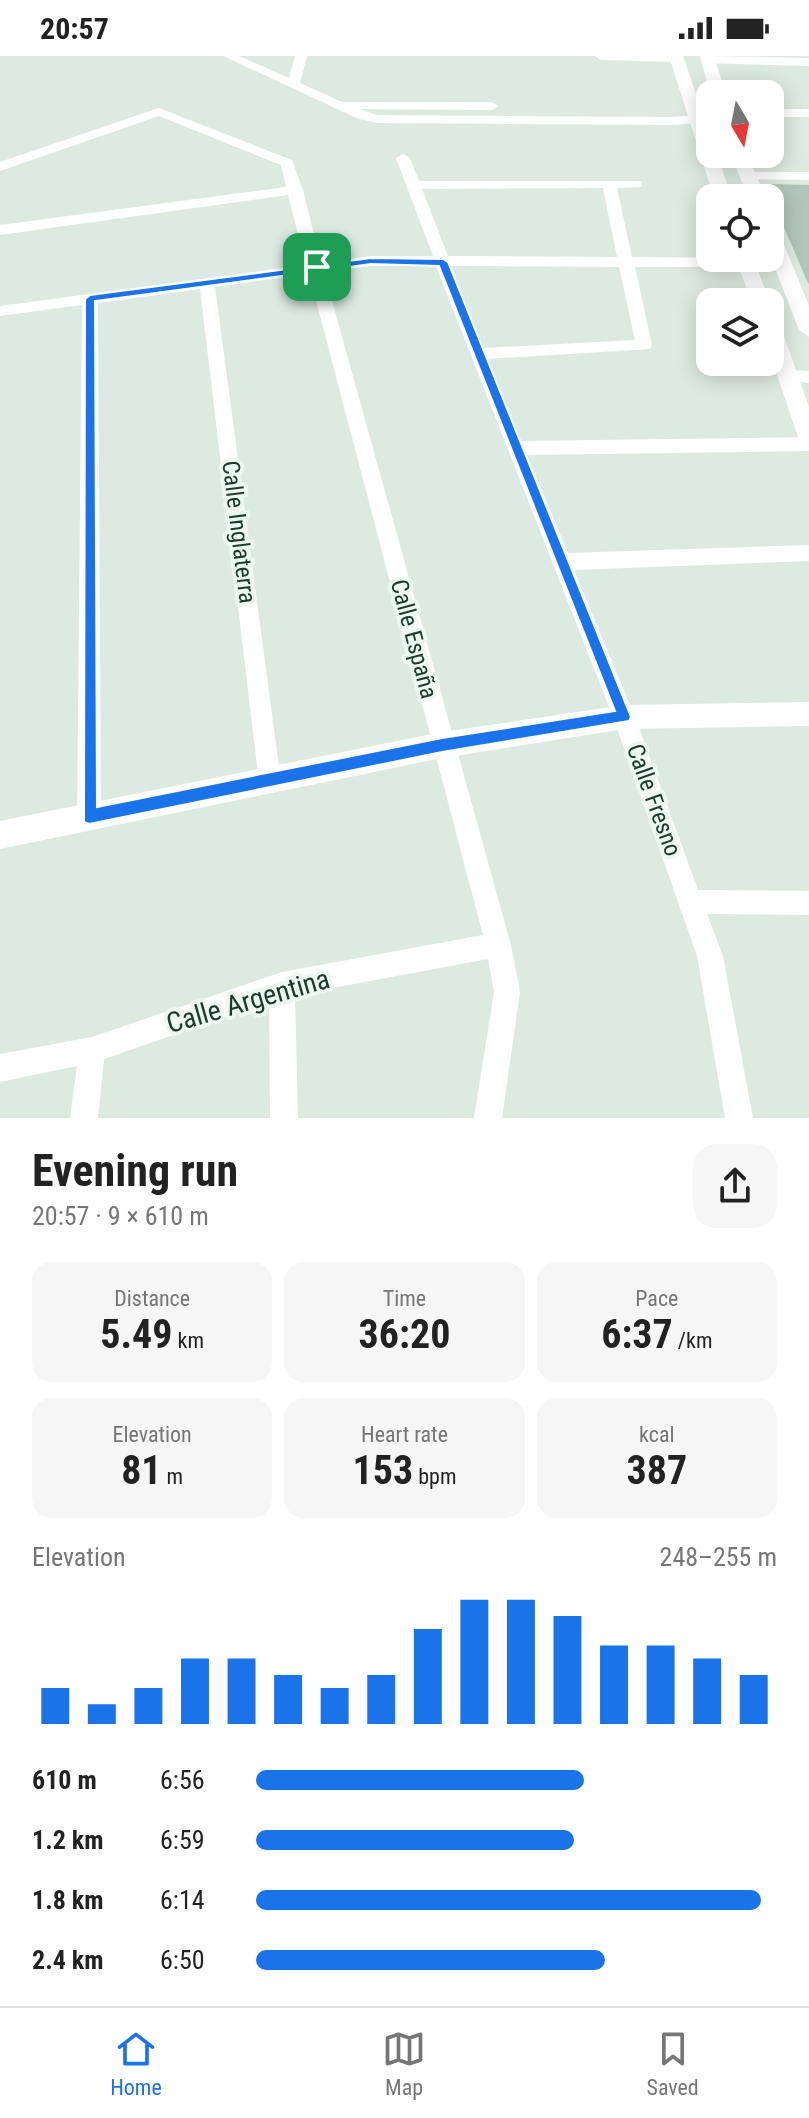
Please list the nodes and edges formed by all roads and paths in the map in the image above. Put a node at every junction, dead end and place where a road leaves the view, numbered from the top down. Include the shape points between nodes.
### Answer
1 (229, 56) edge
2 (301, 56) edge
3 (601, 56) edge
4 (676, 57) edge
5 (708, 58) edge
6 (809, 62) edge
7 (714, 80) edge
8 (294, 82) junction
9 (696, 101) edge
10 (784, 113) edge
11 (809, 113) edge
12 (696, 114) edge
13 (403, 158) dead end
14 (0, 167) edge
15 (745, 168) edge
16 (748, 176) junction
17 (809, 176) edge
18 (609, 184) junction
19 (637, 184) dead end
20 (751, 184) edge
21 (415, 185) junction
22 (296, 190) junction
23 (0, 230) edge
24 (696, 261) edge
25 (443, 262) junction
26 (628, 263) junction
27 (317, 267) junction
28 (784, 267) edge
29 (207, 282) junction
30 (90, 299) junction
31 (0, 311) edge
32 (809, 330) edge
33 (784, 349) edge
34 (477, 354) junction
35 (800, 377) edge
36 (809, 437) edge
37 (809, 444) edge
38 (516, 448) junction
39 (809, 553) edge
40 (560, 562) junction
41 (809, 714) edge
42 (624, 717) junction
43 (442, 745) junction
44 (270, 782) junction
45 (89, 817) junction
46 (0, 835) edge
47 (690, 902) junction
48 (809, 903) edge
49 (498, 945) junction
50 (282, 985) junction
51 (92, 1050) junction
52 (0, 1068) edge
53 (84, 1118) edge
54 (284, 1118) edge
55 (488, 1118) edge
56 (739, 1118) edge

1 - 8 street
2 - 8 street
3 - 4 street
4 - 9 street
5 - 6 street
5 - 7 street
8 - 12 street via 377,119
10 - 11 street
13 - 21 street, Calle Fresno
14 - 22 street, Calle España via 159,112 287,163
15 - 16 street
16 - 17 street
16 - 20 street
18 - 19 street
18 - 21 street
18 - 26 street
21 - 25 street, Calle Fresno
22 - 23 street
22 - 27 street, Calle España
24 - 26 street
25 - 26 street
25 - 27 street
25 - 34 street, Calle Fresno
26 - 34 street via 644,345
27 - 29 street
27 - 43 street, Calle España
28 - 32 street
29 - 30 street
29 - 44 street, Calle Inglaterra
30 - 31 street
30 - 45 street
33 - 35 street
34 - 38 street, Calle Fresno
35 - 36 street
37 - 38 street
38 - 40 street, Calle Fresno
39 - 40 street
40 - 42 street, Calle Fresno
41 - 42 street
42 - 43 street
42 - 47 street, Calle Fresno
43 - 44 street
43 - 49 street, Calle España
44 - 45 street
45 - 46 street
47 - 48 street
47 - 56 street, Calle Fresno via 710,956
49 - 50 street, Calle Argentina
49 - 55 street, Calle España via 507,992
50 - 51 street, Calle Argentina
50 - 54 street
51 - 52 street, Calle Argentina
51 - 53 street

